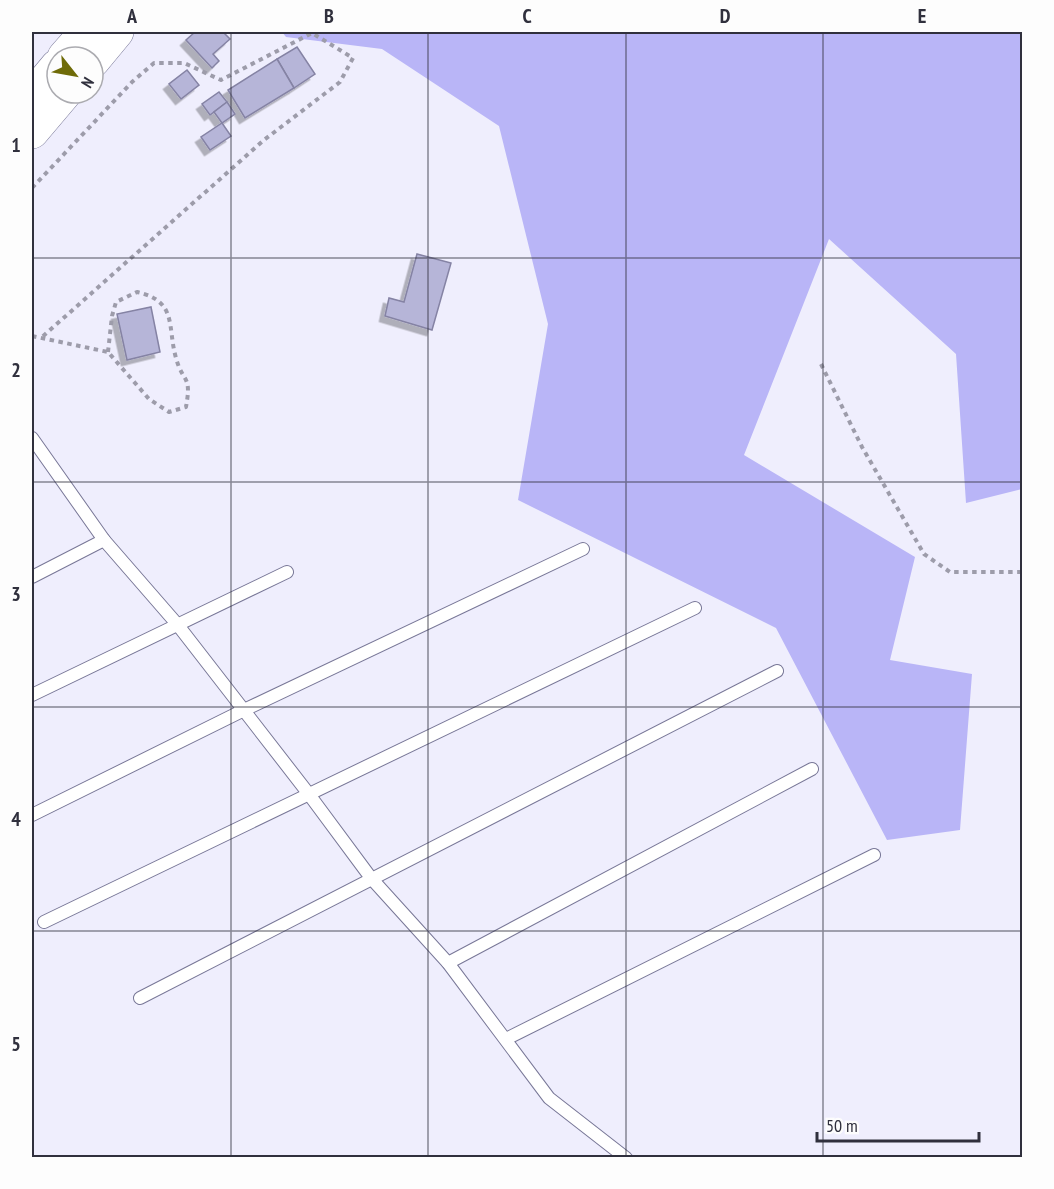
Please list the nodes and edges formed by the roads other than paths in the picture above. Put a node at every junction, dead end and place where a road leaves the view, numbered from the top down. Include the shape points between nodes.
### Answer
1 (86, 32) edge
2 (98, 32) edge
3 (117, 32) edge
4 (75, 45) edge
5 (89, 45) edge
6 (105, 46) edge
7 (45, 80) edge
8 (32, 96) edge
9 (45, 98) edge
10 (55, 105) edge
11 (32, 114) edge
12 (32, 132) edge
13 (32, 438) edge
14 (104, 540) junction
15 (583, 549) dead end
16 (287, 572) dead end
17 (32, 577) edge
18 (695, 608) dead end
19 (177, 624) junction
20 (777, 671) dead end
21 (32, 695) edge
22 (242, 711) junction
23 (812, 769) dead end
24 (308, 793) junction
25 (32, 815) edge
26 (874, 855) dead end
27 (370, 878) junction
28 (44, 922) dead end
29 (448, 963) junction
30 (140, 998) dead end
31 (506, 1040) junction
32 (626, 1158) edge

1 - 4 main road
2 - 5 main road
3 - 6 main road
7 - 8 main road
9 - 11 main road
10 - 12 main road
13 - 14 lane
14 - 17 lane
14 - 19 lane
15 - 22 lane
16 - 19 lane
18 - 24 lane
19 - 21 lane
19 - 22 lane
20 - 27 lane
22 - 24 lane
22 - 25 lane
23 - 29 lane
24 - 27 lane
24 - 28 lane
26 - 31 lane
27 - 29 lane
27 - 30 lane
29 - 31 lane
31 - 32 lane via 549,1098

